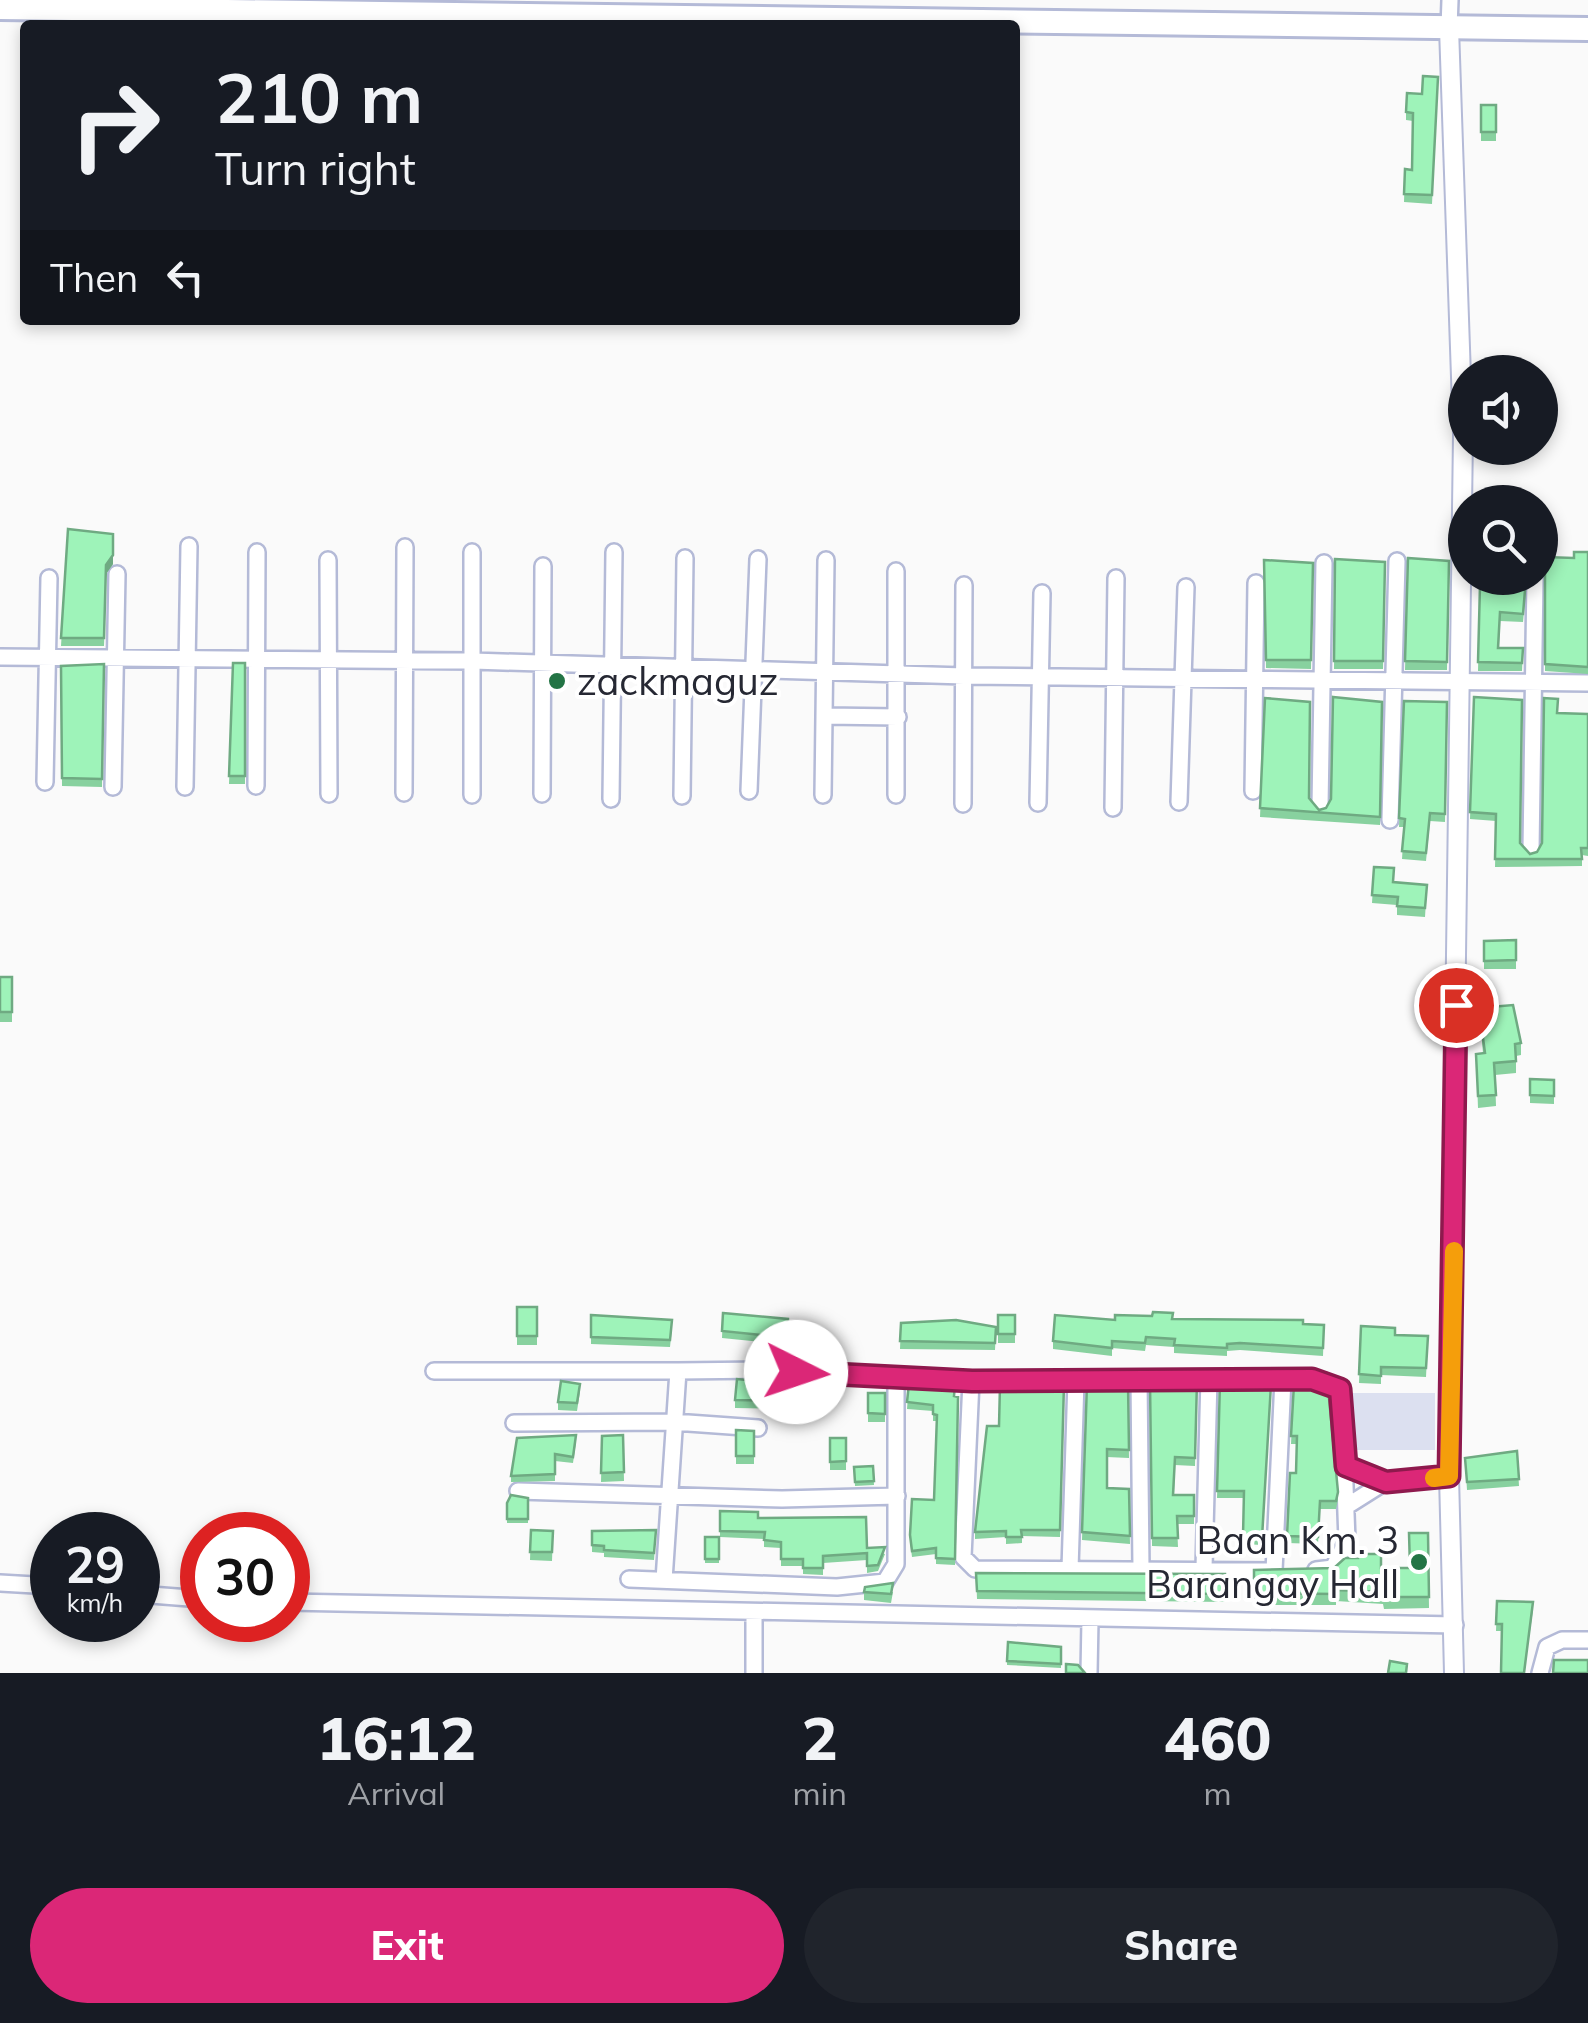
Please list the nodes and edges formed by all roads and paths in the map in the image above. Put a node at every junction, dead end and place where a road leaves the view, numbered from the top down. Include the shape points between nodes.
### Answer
1 (1450, 0) edge
2 (0, 8) edge
3 (950, 10) edge
4 (1450, 28) junction
5 (1588, 29) edge
6 (188, 546) dead end
7 (405, 548) dead end
8 (257, 552) dead end
9 (472, 552) dead end
10 (614, 552) dead end
11 (685, 558) dead end
12 (758, 559) dead end
13 (328, 560) dead end
14 (826, 560) dead end
15 (1396, 561) dead end
16 (1324, 562) dead end
17 (543, 566) dead end
18 (896, 572) dead end
19 (117, 574) dead end
20 (49, 578) dead end
21 (1116, 578) dead end
22 (1256, 583) dead end
23 (964, 585) dead end
24 (1186, 587) dead end
25 (1042, 594) dead end
26 (1535, 595) edge
27 (0, 657) edge
28 (45, 657) junction
29 (116, 657) junction
30 (187, 657) junction
31 (259, 660) junction
32 (327, 661) junction
33 (404, 661) junction
34 (472, 661) junction
35 (544, 663) junction
36 (614, 663) junction
37 (685, 666) junction
38 (754, 668) junction
39 (828, 673) junction
40 (899, 674) junction
41 (964, 676) junction
42 (1042, 678) junction
43 (1115, 678) junction
44 (1184, 678) junction
45 (1255, 679) junction
46 (1322, 680) junction
47 (1393, 683) junction
48 (1588, 683) edge
49 (1463, 684) junction
50 (1532, 684) junction
51 (826, 716) junction
52 (898, 716) junction
53 (45, 782) dead end
54 (185, 786) dead end
55 (256, 786) dead end
56 (113, 787) dead end
57 (748, 791) dead end
58 (1253, 791) dead end
59 (329, 794) dead end
60 (404, 794) dead end
61 (542, 794) dead end
62 (472, 795) dead end
63 (823, 795) dead end
64 (896, 795) dead end
65 (682, 796) dead end
66 (610, 799) dead end
67 (1179, 802) dead end
68 (1038, 803) dead end
69 (963, 804) dead end
70 (1320, 807) edge
71 (1112, 808) dead end
72 (1390, 820) dead end
73 (1531, 850) edge
74 (434, 1370) dead end
75 (678, 1371) junction
76 (896, 1378) junction
77 (1210, 1378) junction
78 (1140, 1379) junction
79 (1284, 1379) junction
80 (1076, 1380) junction
81 (972, 1381) junction
82 (674, 1422) junction
83 (514, 1423) dead end
84 (758, 1428) dead end
85 (1346, 1466) junction
86 (1449, 1476) junction
87 (1386, 1482) junction
88 (518, 1491) dead end
89 (670, 1493) junction
90 (897, 1496) junction
91 (1347, 1506) junction
92 (1070, 1568) junction
93 (1141, 1568) junction
94 (1204, 1568) junction
95 (1274, 1571) junction
96 (628, 1580) dead end
97 (664, 1580) junction
98 (0, 1583) edge
99 (30, 1585) edge
100 (310, 1603) edge
101 (754, 1614) junction
102 (1090, 1620) junction
103 (1455, 1625) junction
104 (1588, 1640) edge
105 (754, 1673) edge
106 (1089, 1673) edge
107 (1454, 1673) edge
108 (1540, 1673) edge

1 - 4 street
2 - 3 main road
3 - 4 main road
4 - 5 main road
4 - 49 street
6 - 30 street
7 - 33 street
8 - 31 street
9 - 34 street
10 - 36 street
11 - 37 street
12 - 38 street
13 - 32 street
14 - 39 street
15 - 47 street
16 - 46 street
17 - 35 street
18 - 40 street
19 - 29 street
20 - 28 street
21 - 43 street
22 - 45 street
23 - 41 street
24 - 44 street
25 - 42 street
26 - 50 street
27 - 28 street
28 - 29 street
28 - 53 street
29 - 30 street
29 - 56 street
30 - 31 street
30 - 54 street
31 - 32 street
31 - 55 street
32 - 33 street
32 - 59 street
33 - 34 street
33 - 60 street
34 - 35 street
34 - 62 street
35 - 36 street
35 - 61 street
36 - 37 street
36 - 66 street
37 - 38 street
37 - 65 street
38 - 39 street
38 - 57 street
39 - 40 street
39 - 51 street
40 - 41 street
40 - 52 street
41 - 42 street
41 - 69 street
42 - 43 street
42 - 68 street
43 - 44 street
43 - 71 street
44 - 45 street
44 - 67 street
45 - 46 street
45 - 58 street
46 - 47 street
46 - 70 street
47 - 49 street
47 - 72 street
48 - 50 street
49 - 50 street
49 - 86 street
50 - 73 street
51 - 52 street
51 - 63 street
52 - 64 street
74 - 75 street
75 - 76 street
75 - 82 street
76 - 81 street
76 - 90 street
77 - 78 street
77 - 79 street
77 - 94 street
78 - 80 street
78 - 93 street
79 - 85 street via 1340,1389
79 - 95 street
80 - 81 street
80 - 92 street
81 - 92 street via 963,1556 975,1569
82 - 83 street
82 - 84 street
82 - 89 street
85 - 87 street
85 - 91 street
86 - 87 street
86 - 103 street
87 - 91 street
88 - 89 street
89 - 90 street
89 - 97 street
90 - 97 street via 896,1564 886,1582 837,1587
91 - 95 street via 1345,1552 1333,1568
92 - 93 street
93 - 94 street
94 - 95 street
96 - 97 street
98 - 99 street
100 - 101 street
101 - 102 street
101 - 105 street
102 - 103 street
102 - 106 street
103 - 107 street
104 - 108 street via 1547,1647

